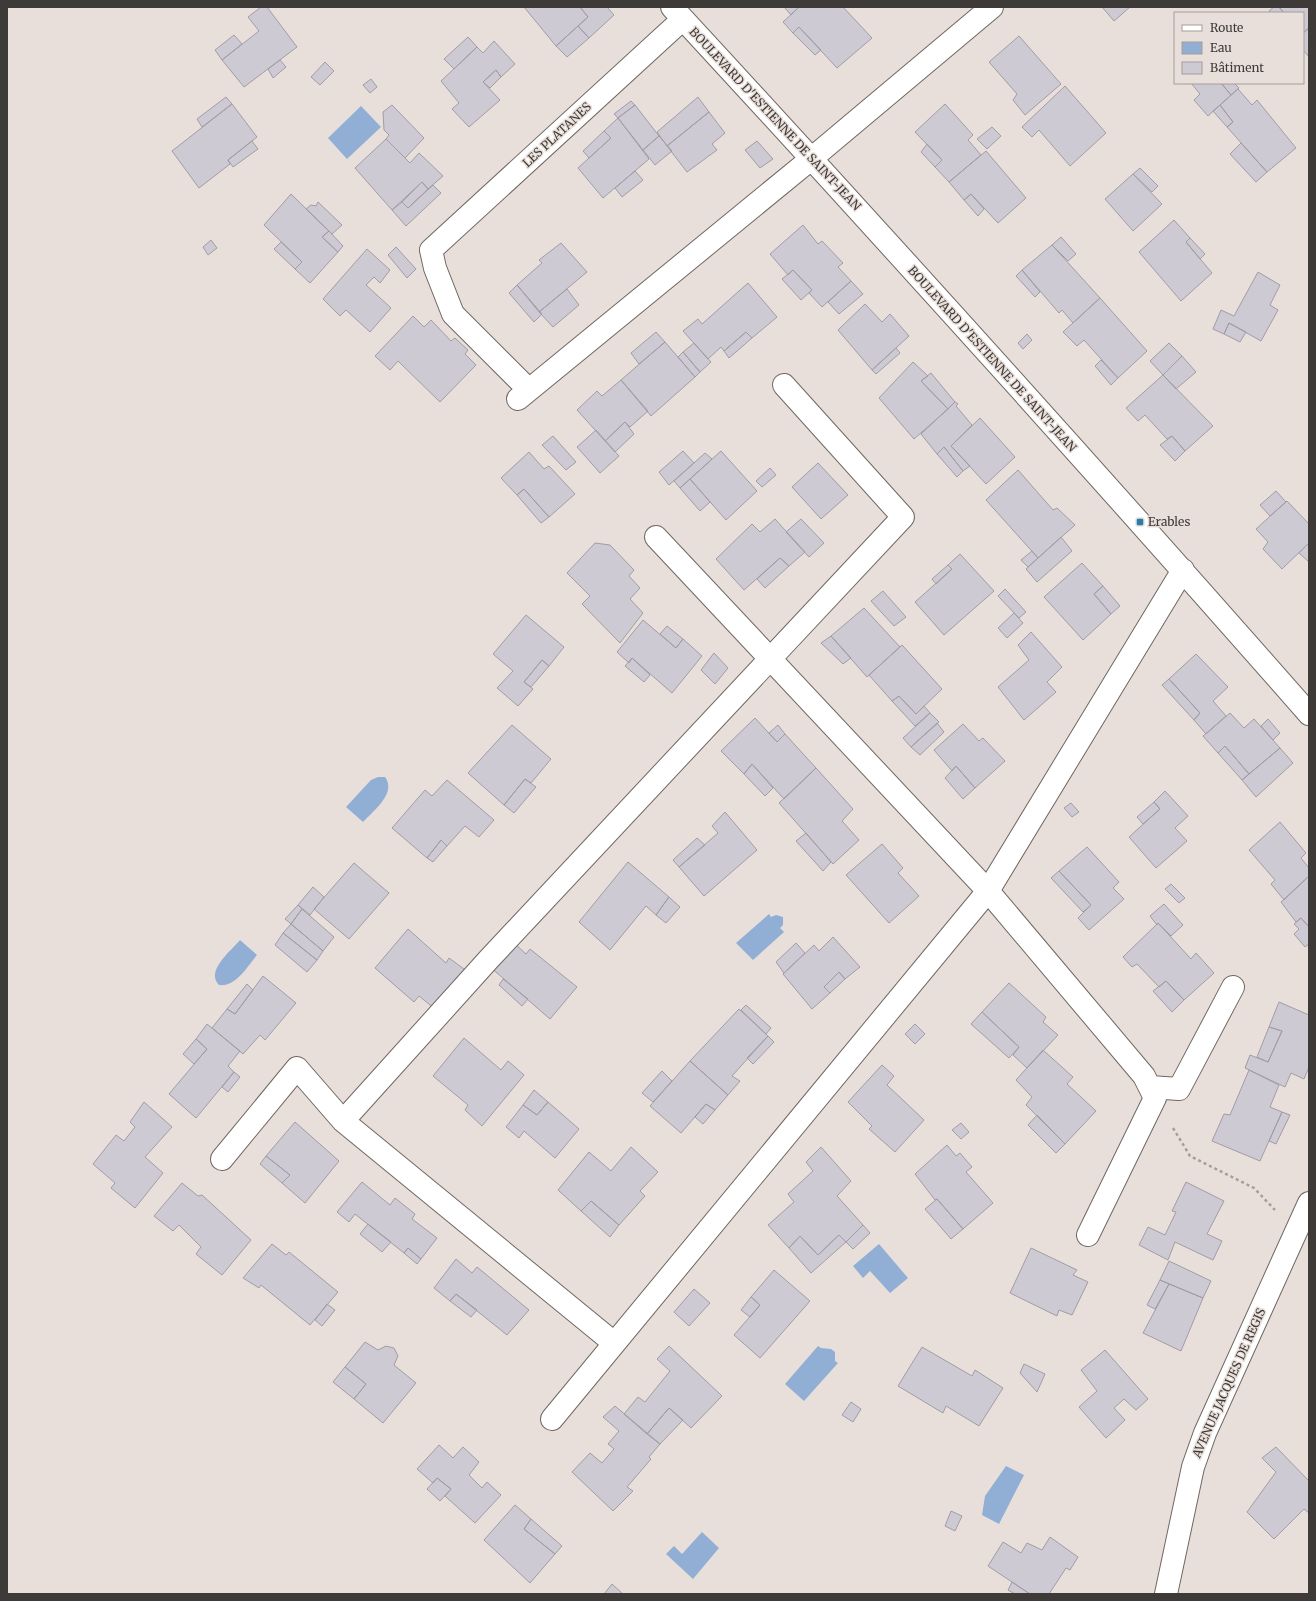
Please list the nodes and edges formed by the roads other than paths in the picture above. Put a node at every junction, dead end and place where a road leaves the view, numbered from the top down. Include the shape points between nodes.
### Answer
1 (992, 7) edge
2 (677, 13) edge
3 (812, 159) junction
4 (784, 385) dead end
5 (656, 537) dead end
6 (1183, 570) junction
7 (770, 659) junction
8 (1309, 714) edge
9 (988, 891) junction
10 (1233, 987) dead end
11 (1153, 1092) junction
12 (343, 1121) junction
13 (222, 1159) dead end
14 (1309, 1203) edge
15 (1088, 1236) dead end
16 (614, 1343) junction
17 (552, 1419) dead end
18 (1166, 1594) edge

1 - 3 street
2 - 3 street, BOULEVARD D'ESTIENNE DE SAINT-JEAN
2 - 3 street, LES PLATANES via 431,250 435,268 453,314 523,395
3 - 6 street, BOULEVARD D'ESTIENNE DE SAINT-JEAN
4 - 7 street via 904,517
5 - 7 street
6 - 8 street, BOULEVARD D'ESTIENNE DE SAINT-JEAN
6 - 9 street
7 - 9 street
7 - 12 street via 489,959
9 - 11 street via 1144,1076
9 - 16 street
10 - 11 street via 1179,1089
11 - 15 street
12 - 13 street via 297,1068
12 - 16 street
14 - 18 street, AVENUE JACQUES DE REGIS via 1204,1433 1193,1467
16 - 17 street

